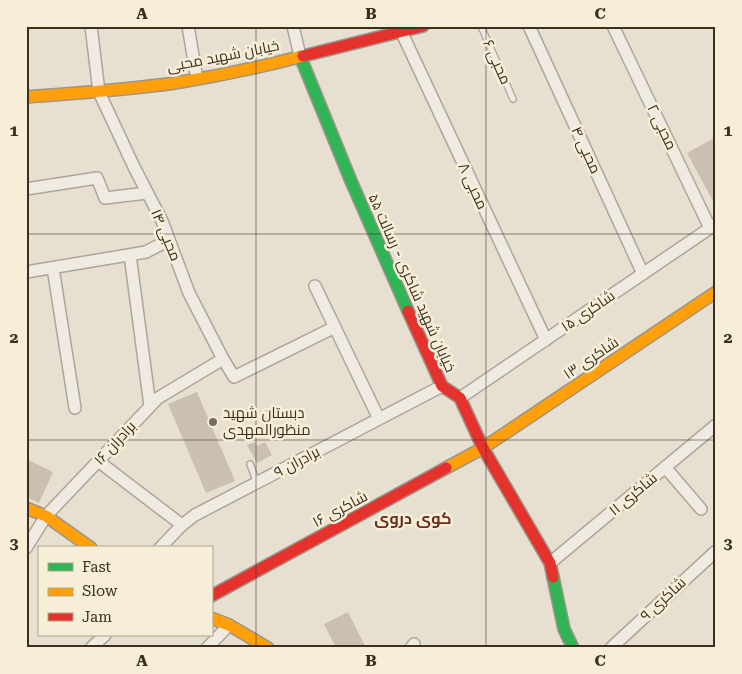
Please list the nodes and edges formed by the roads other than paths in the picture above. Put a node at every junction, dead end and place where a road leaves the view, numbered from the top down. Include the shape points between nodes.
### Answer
1 (91, 26) edge
2 (188, 26) edge
3 (294, 26) edge
4 (423, 26) edge
5 (481, 26) edge
6 (529, 26) edge
7 (613, 26) edge
8 (401, 29) edge
9 (300, 56) junction
10 (197, 79) junction
11 (99, 92) junction
12 (26, 97) edge
13 (513, 99) dead end
14 (26, 189) edge
15 (147, 193) junction
16 (713, 226) edge
17 (169, 240) junction
18 (130, 255) junction
19 (52, 268) junction
20 (26, 272) edge
21 (643, 274) junction
22 (315, 286) dead end
23 (716, 292) edge
24 (335, 327) junction
25 (546, 340) junction
26 (223, 359) junction
27 (442, 386) junction
28 (460, 398) junction
29 (150, 406) junction
30 (75, 408) dead end
31 (379, 419) junction
32 (716, 425) edge
33 (484, 448) junction
34 (98, 461) junction
35 (250, 464) dead end
36 (665, 467) junction
37 (257, 482) junction
38 (26, 508) edge
39 (701, 510) dead end
40 (46, 516) junction
41 (182, 524) junction
42 (88, 546) edge
43 (162, 546) edge
44 (26, 548) edge
45 (716, 551) edge
46 (550, 563) junction
47 (212, 595) edge
48 (212, 618) edge
49 (229, 625) junction
50 (104, 636) edge
51 (90, 648) edge
52 (207, 648) edge
53 (268, 648) edge
54 (573, 648) edge
55 (611, 648) edge

1 - 11 street, محبی ۱۴
2 - 10 street
3 - 9 street
4 - 8 street, خیابان شهید محبی
5 - 13 lane, محبی ۶
6 - 21 street, محبی ۴
7 - 16 street, محبی ۲
8 - 9 street, خیابان شهید محبی
8 - 25 street, محبی ۸
9 - 10 street, خیابان شهید محبی
9 - 27 street, خیابان شهید شاکری - رسالت ۵۵ via 362,209
10 - 11 street, خیابان شهید محبی
11 - 12 street, خیابان شهید محبی
11 - 15 street, محبی ۱۴
14 - 15 street via 97,178 104,198
15 - 17 street, محبی ۱۴
16 - 21 street, شاکری ۱۵
17 - 18 street via 146,252
17 - 26 street, محبی ۱۴ via 189,293
18 - 19 street
18 - 29 street
19 - 20 street
19 - 30 street
21 - 25 street, شاکری ۱۵
22 - 24 street
23 - 33 street, شاکری ۱۳
24 - 26 street, محبی ۱۴ via 234,377
24 - 31 street
25 - 28 street, شاکری ۱۵
26 - 29 street, برادران ۱۶
27 - 28 street, خیابان شهید شاکری - رسالت ۵۵
27 - 31 street, برادران ۹
28 - 33 street
29 - 34 street, برادران ۱۶
31 - 37 street, برادران ۹
32 - 36 street, شاکری ۱۱
33 - 46 street
33 - 47 street, شاکری ۱۶
34 - 40 street, برادران ۱۶
34 - 41 street
35 - 37 lane
36 - 39 street
36 - 46 street, شاکری ۱۱
37 - 41 street, برادران ۹
38 - 40 street
40 - 42 street
40 - 44 street, برادران ۱۶
41 - 43 street, برادران ۹
45 - 55 street, شاکری ۹
46 - 54 street via 564,629
48 - 49 street
49 - 52 street
49 - 53 street
50 - 51 street

